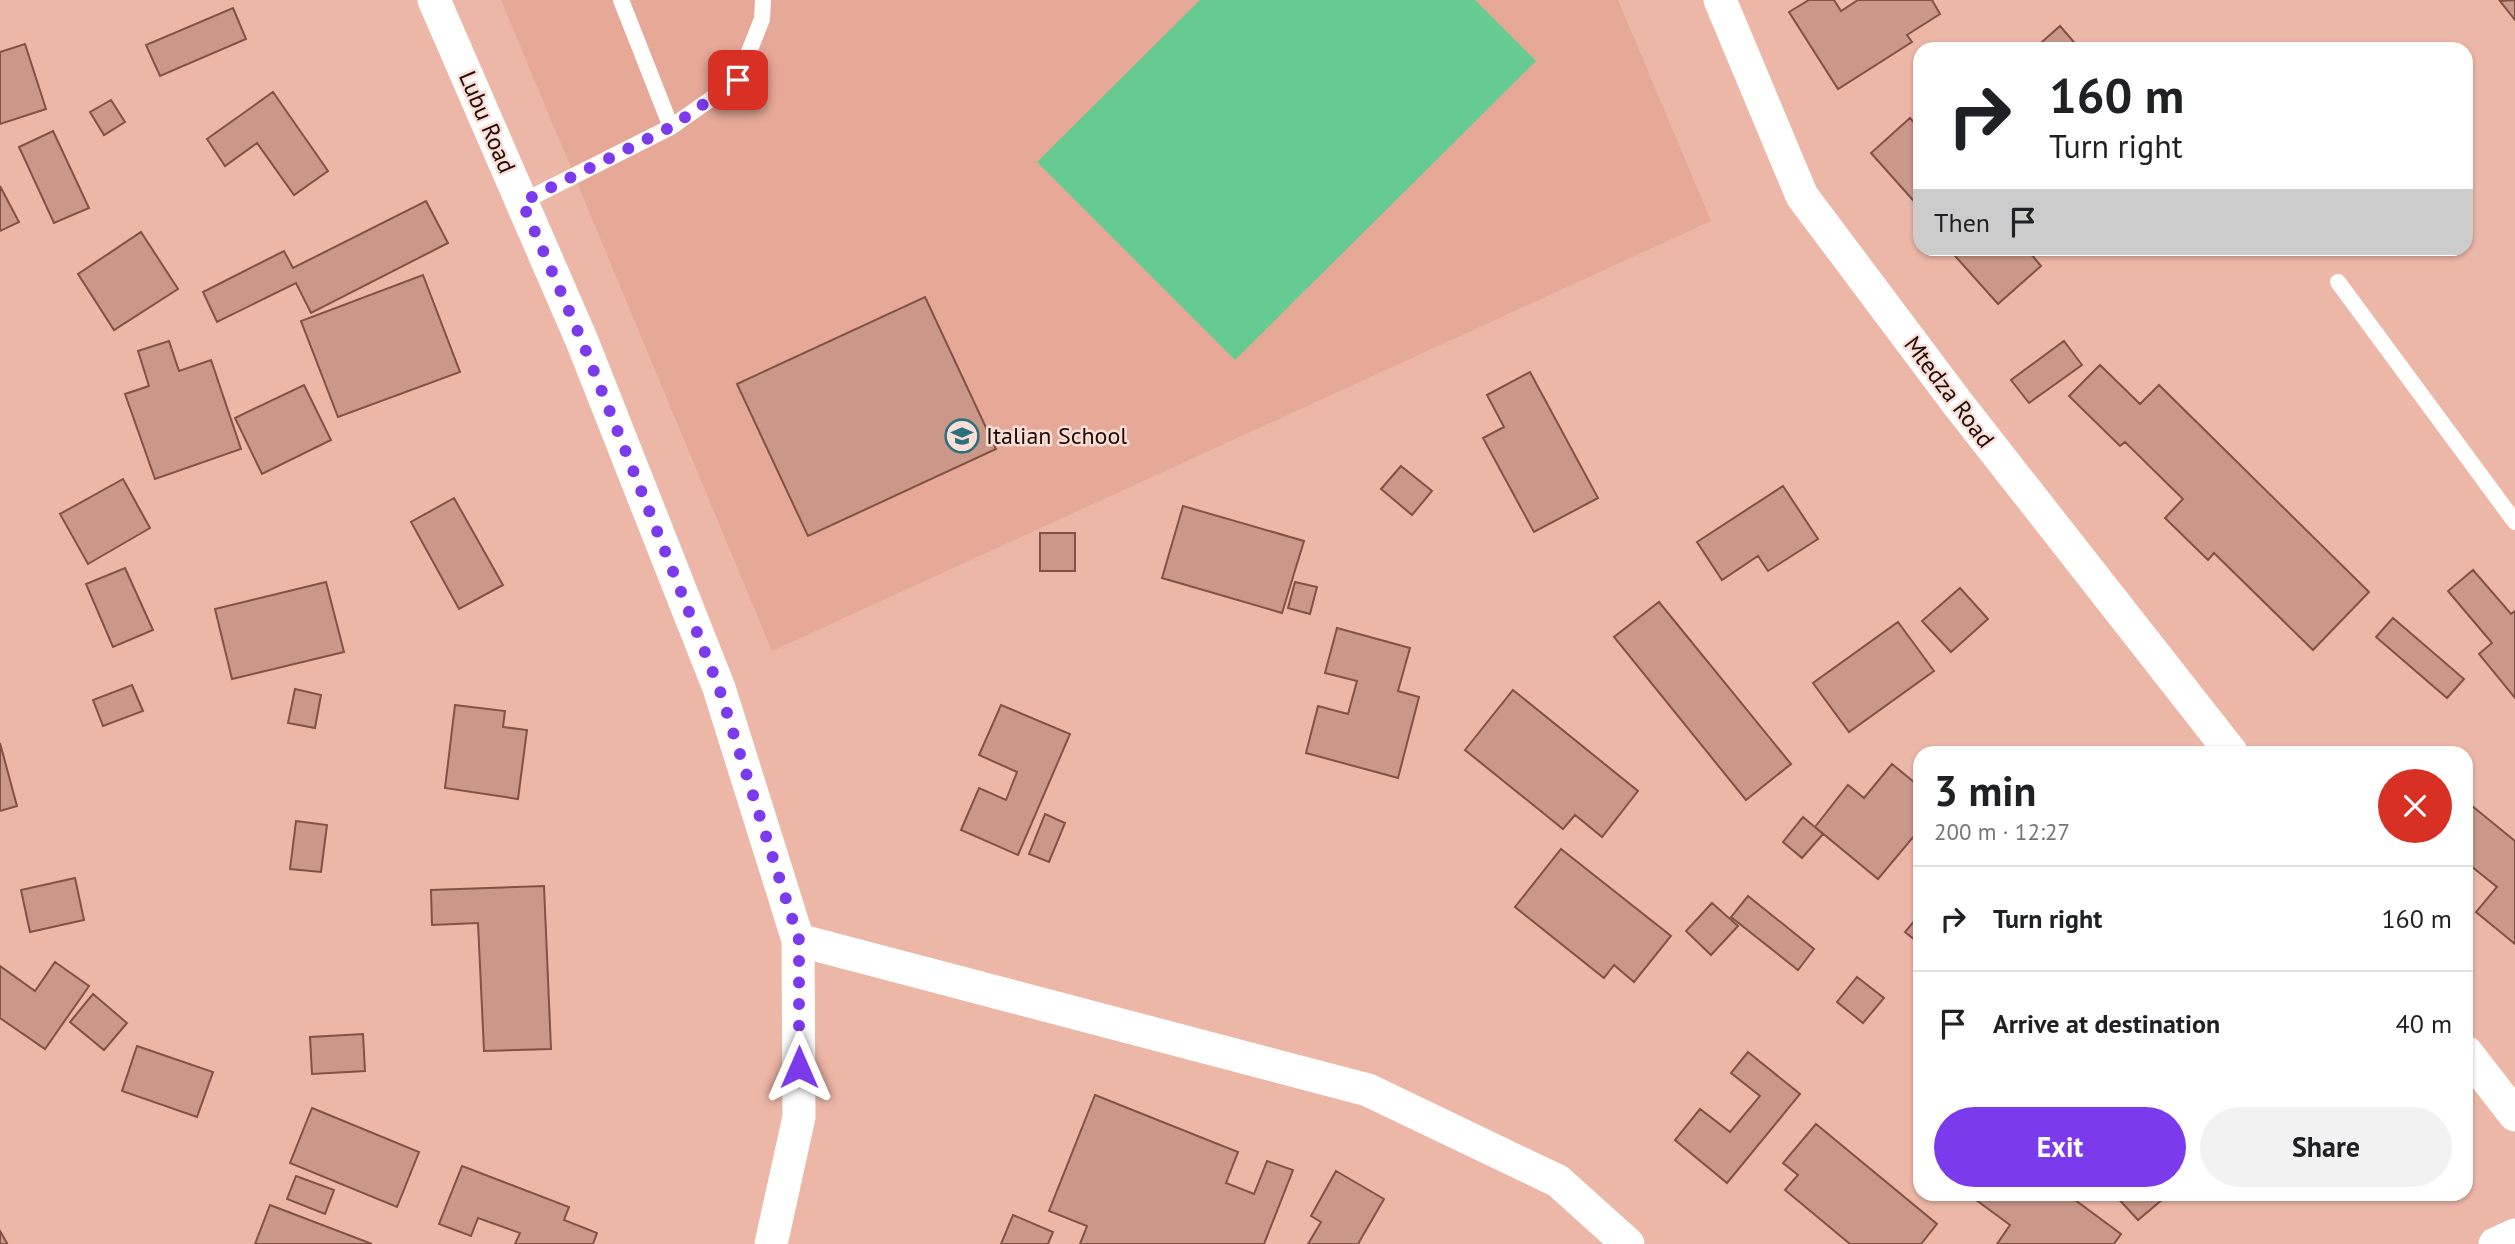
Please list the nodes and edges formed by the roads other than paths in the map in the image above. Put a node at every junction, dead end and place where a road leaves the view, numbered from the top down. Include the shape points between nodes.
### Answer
1 (434, 0) edge
2 (621, 0) edge
3 (763, 0) edge
4 (1720, 0) edge
5 (671, 127) junction
6 (522, 202) junction
7 (2338, 282) dead end
8 (2515, 522) edge
9 (2226, 746) edge
10 (799, 940) junction
11 (2473, 1061) edge
12 (2515, 1115) edge
13 (2515, 1235) edge
14 (771, 1244) edge
15 (1628, 1244) edge
16 (2495, 1244) edge

1 - 6 street, Lubu Road
2 - 5 lane
3 - 5 lane via 762,19 738,80
4 - 9 street, Mtedza Road via 1802,197
5 - 6 lane
6 - 10 street, Lubu Road via 719,688
7 - 8 lane
10 - 14 street, Lubu Road via 799,1117
10 - 15 street via 1368,1090 1558,1181
11 - 12 street
13 - 16 street

